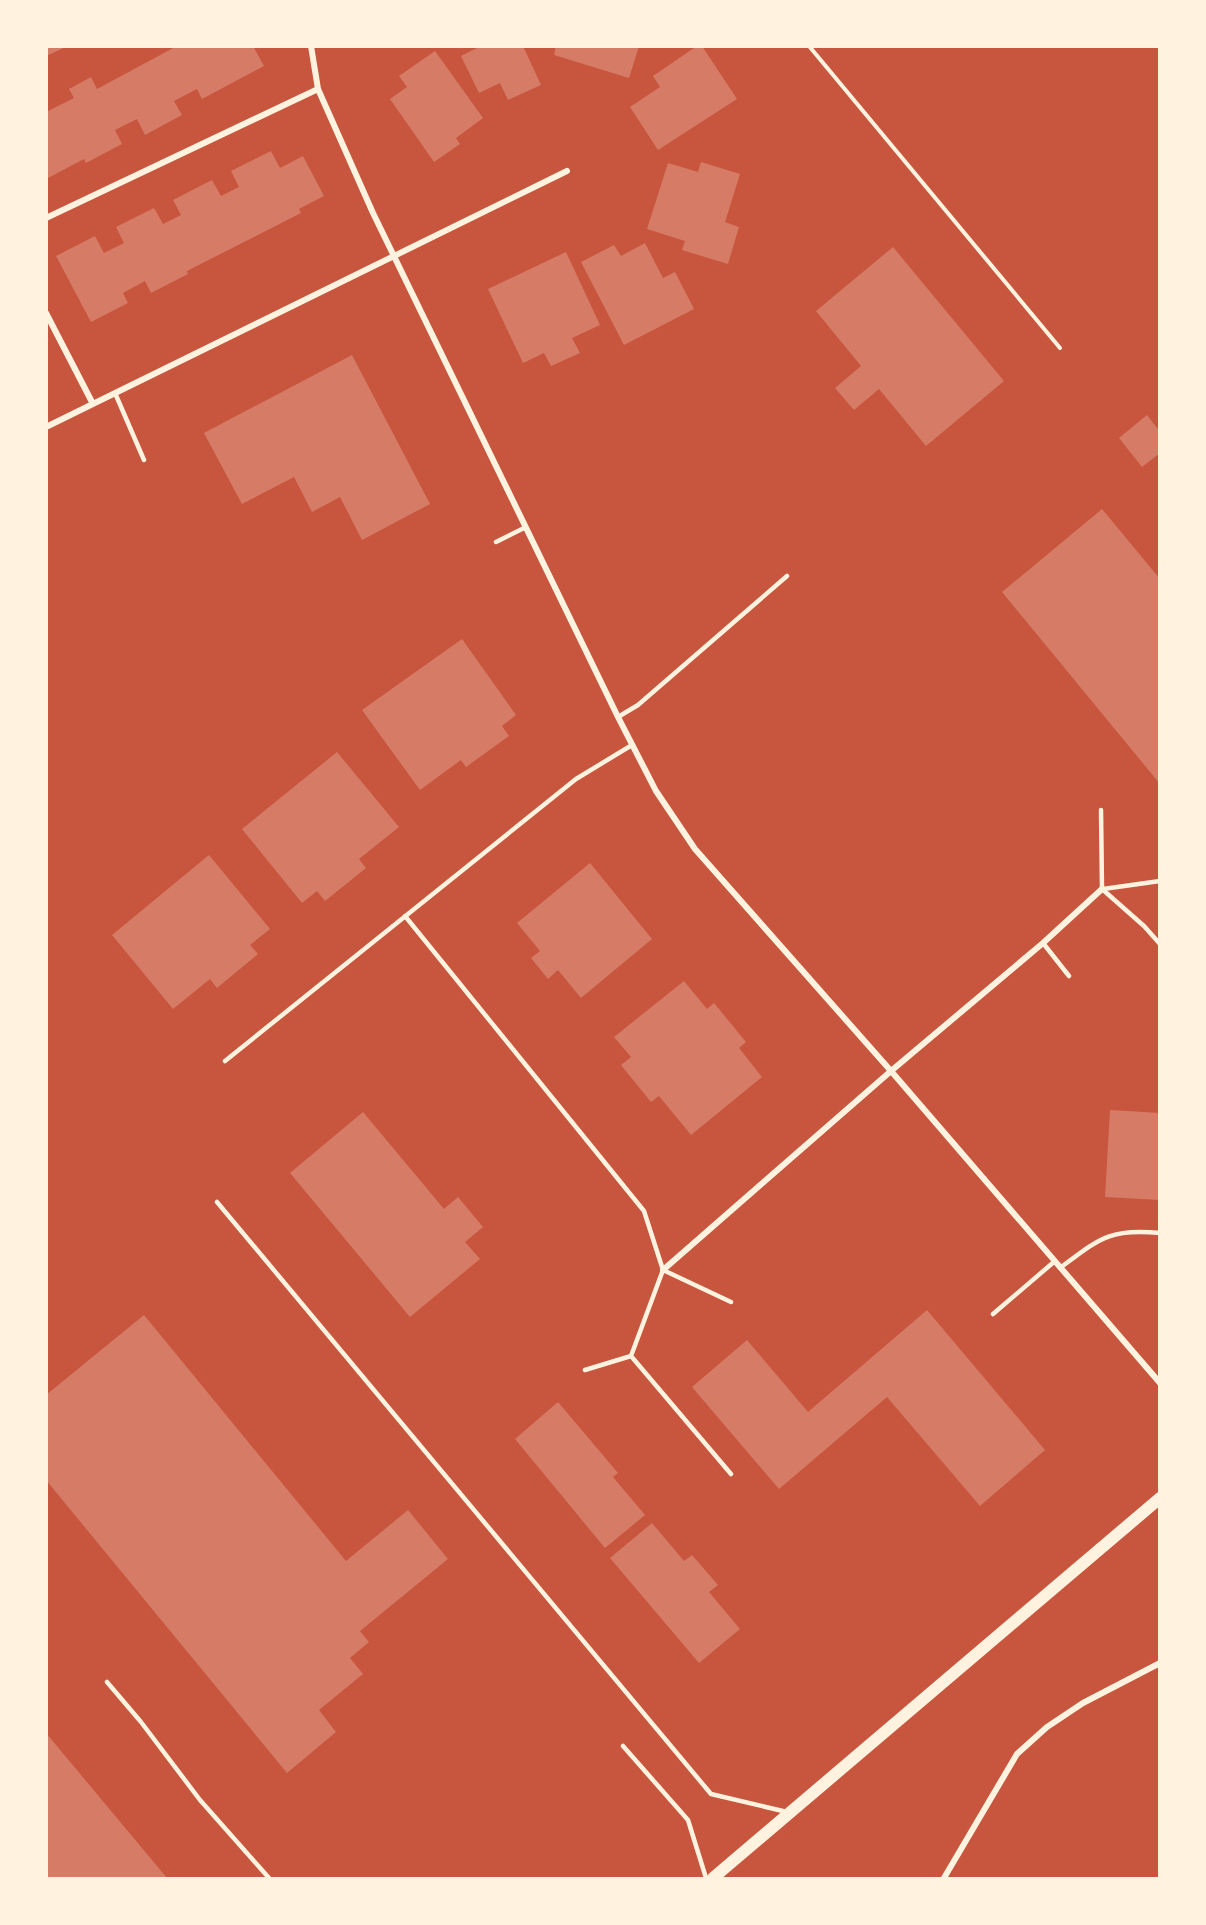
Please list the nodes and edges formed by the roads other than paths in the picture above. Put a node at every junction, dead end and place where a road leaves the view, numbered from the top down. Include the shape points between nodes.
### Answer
1 (310, 46) edge
2 (318, 89) junction
3 (567, 171) dead end
4 (46, 218) edge
5 (394, 255) junction
6 (46, 313) edge
7 (115, 393) junction
8 (93, 404) junction
9 (46, 427) edge
10 (144, 460) dead end
11 (526, 527) junction
12 (496, 542) dead end
13 (787, 576) dead end
14 (618, 717) junction
15 (632, 745) junction
16 (1101, 810) dead end
17 (1160, 881) edge
18 (1102, 889) junction
19 (405, 916) junction
20 (1042, 943) junction
21 (1160, 944) edge
22 (1069, 976) dead end
23 (225, 1061) dead end
24 (891, 1071) junction
25 (217, 1202) dead end
26 (1160, 1233) edge
27 (1055, 1261) junction
28 (1060, 1268) junction
29 (663, 1270) junction
30 (731, 1302) dead end
31 (993, 1314) dead end
32 (631, 1356) junction
33 (585, 1370) dead end
34 (1160, 1383) edge
35 (731, 1474) dead end
36 (1160, 1498) edge
37 (1160, 1663) edge
38 (107, 1682) dead end
39 (623, 1746) dead end
40 (791, 1812) junction
41 (269, 1878) edge
42 (706, 1878) edge
43 (714, 1878) edge
44 (944, 1878) edge

1 - 2 street
2 - 4 street
2 - 5 street
3 - 5 street
5 - 7 street
5 - 11 street
6 - 8 street
7 - 8 street
7 - 10 lane
8 - 9 street
11 - 12 lane
11 - 14 street
13 - 14 lane via 638,705
14 - 15 street
15 - 19 lane via 576,779
15 - 24 street via 656,791 695,849
16 - 18 lane
17 - 18 lane
18 - 20 street
18 - 21 lane
19 - 23 lane
19 - 29 lane via 644,1211
20 - 22 lane
20 - 24 street
24 - 27 street
24 - 29 street
25 - 40 lane via 711,1794
26 - 28 lane via 1113,1234 1093,1243
27 - 28 street
27 - 31 lane
28 - 34 street
29 - 30 lane
29 - 32 lane
32 - 33 lane
32 - 35 lane
36 - 40 main road
37 - 44 street via 1083,1703 1047,1727 1017,1754
38 - 41 lane via 200,1800
39 - 42 lane via 688,1820
40 - 43 main road

